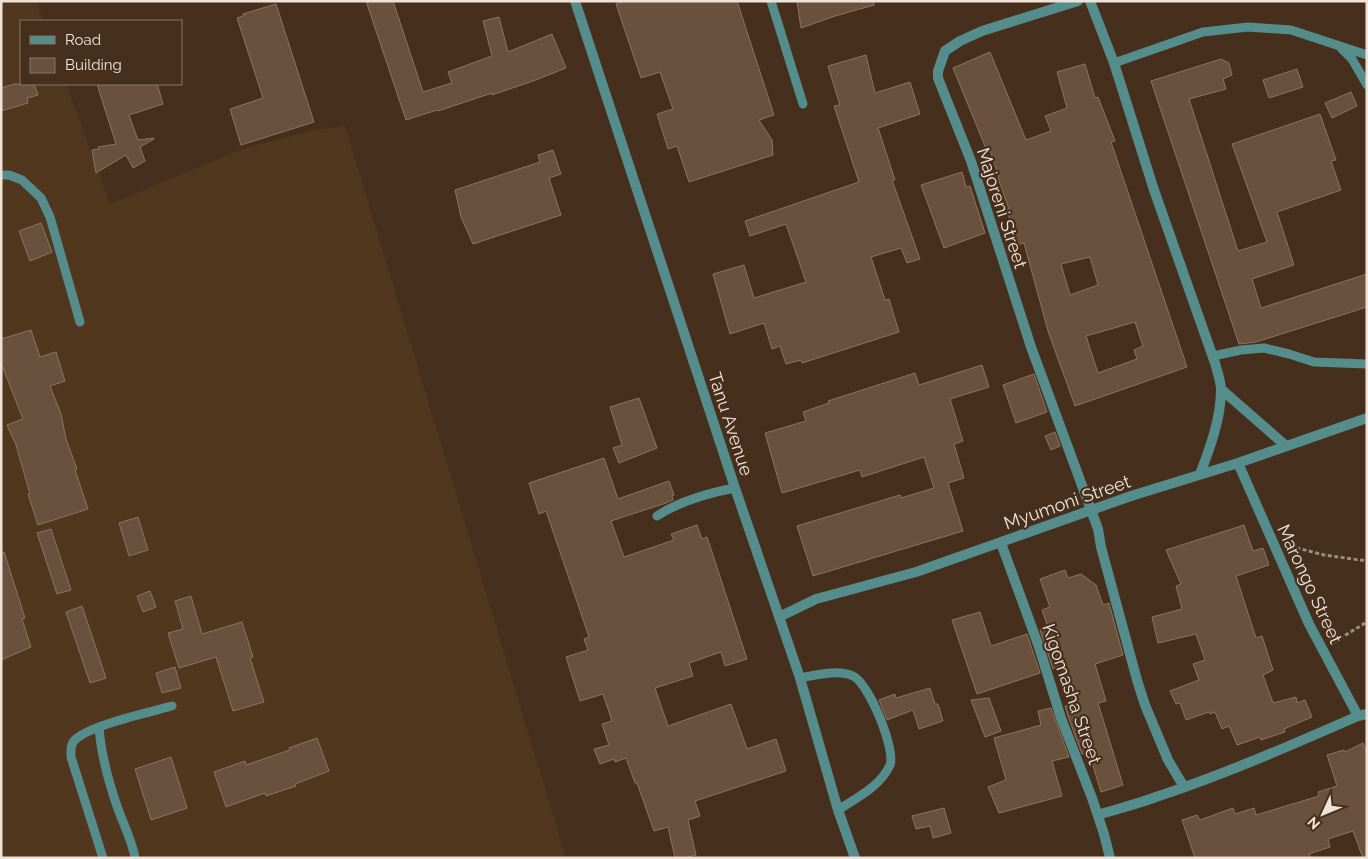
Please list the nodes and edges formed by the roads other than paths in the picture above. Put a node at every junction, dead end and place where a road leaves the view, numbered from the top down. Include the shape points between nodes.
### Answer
1 (575, 1) edge
2 (771, 1) edge
3 (1078, 1) edge
4 (1090, 1) edge
5 (1339, 46) junction
6 (1367, 55) edge
7 (1114, 63) junction
8 (1367, 85) edge
9 (803, 104) dead end
10 (1, 175) edge
11 (80, 322) dead end
12 (1213, 356) junction
13 (1367, 364) edge
14 (1221, 389) junction
15 (1367, 418) edge
16 (1285, 445) junction
17 (1238, 463) junction
18 (1200, 474) junction
19 (735, 488) junction
20 (1091, 510) junction
21 (657, 516) dead end
22 (1001, 543) junction
23 (779, 617) junction
24 (800, 678) junction
25 (172, 706) dead end
26 (1362, 715) edge
27 (99, 727) junction
28 (1184, 787) junction
29 (838, 810) junction
30 (1098, 815) junction
31 (103, 858) edge
32 (135, 858) edge
33 (855, 858) edge
34 (1110, 858) edge

1 - 19 street, Tanu Avenue
2 - 9 lane
3 - 20 street, Majoreni Street via 965,38 945,51 938,78 971,162 1031,346
4 - 7 street
5 - 6 lane
5 - 7 lane via 1291,30 1248,26 1203,32
5 - 8 lane via 1352,59
7 - 12 street via 1157,199
10 - 11 lane via 22,180 41,198 50,217
12 - 13 lane via 1264,348 1314,362
12 - 14 street
14 - 16 street
14 - 18 street via 1213,435
15 - 16 street, Myumoni Street
16 - 17 street, Myumoni Street
17 - 18 street, Myumoni Street
17 - 26 street, Marongo Street via 1309,624
18 - 20 street, Myumoni Street
19 - 21 lane via 679,504
19 - 23 street, Tanu Avenue
20 - 22 street, Myumoni Street
20 - 28 street, Majoreni Street via 1137,680 1168,760
22 - 23 street, Myumoni Street via 916,572 816,599
22 - 30 street, Kigomasha Street
23 - 24 street, Tanu Avenue
24 - 29 street, Tanu Avenue
24 - 29 lane via 842,674 859,680 872,701 891,752 890,764 878,783
25 - 27 lane
26 - 28 street, Marongo Street
27 - 31 lane via 74,740 70,748
27 - 32 lane via 100,749 108,780
28 - 30 street, Marongo Street
29 - 33 street, Tanu Avenue
30 - 34 street, Kigomasha Street

